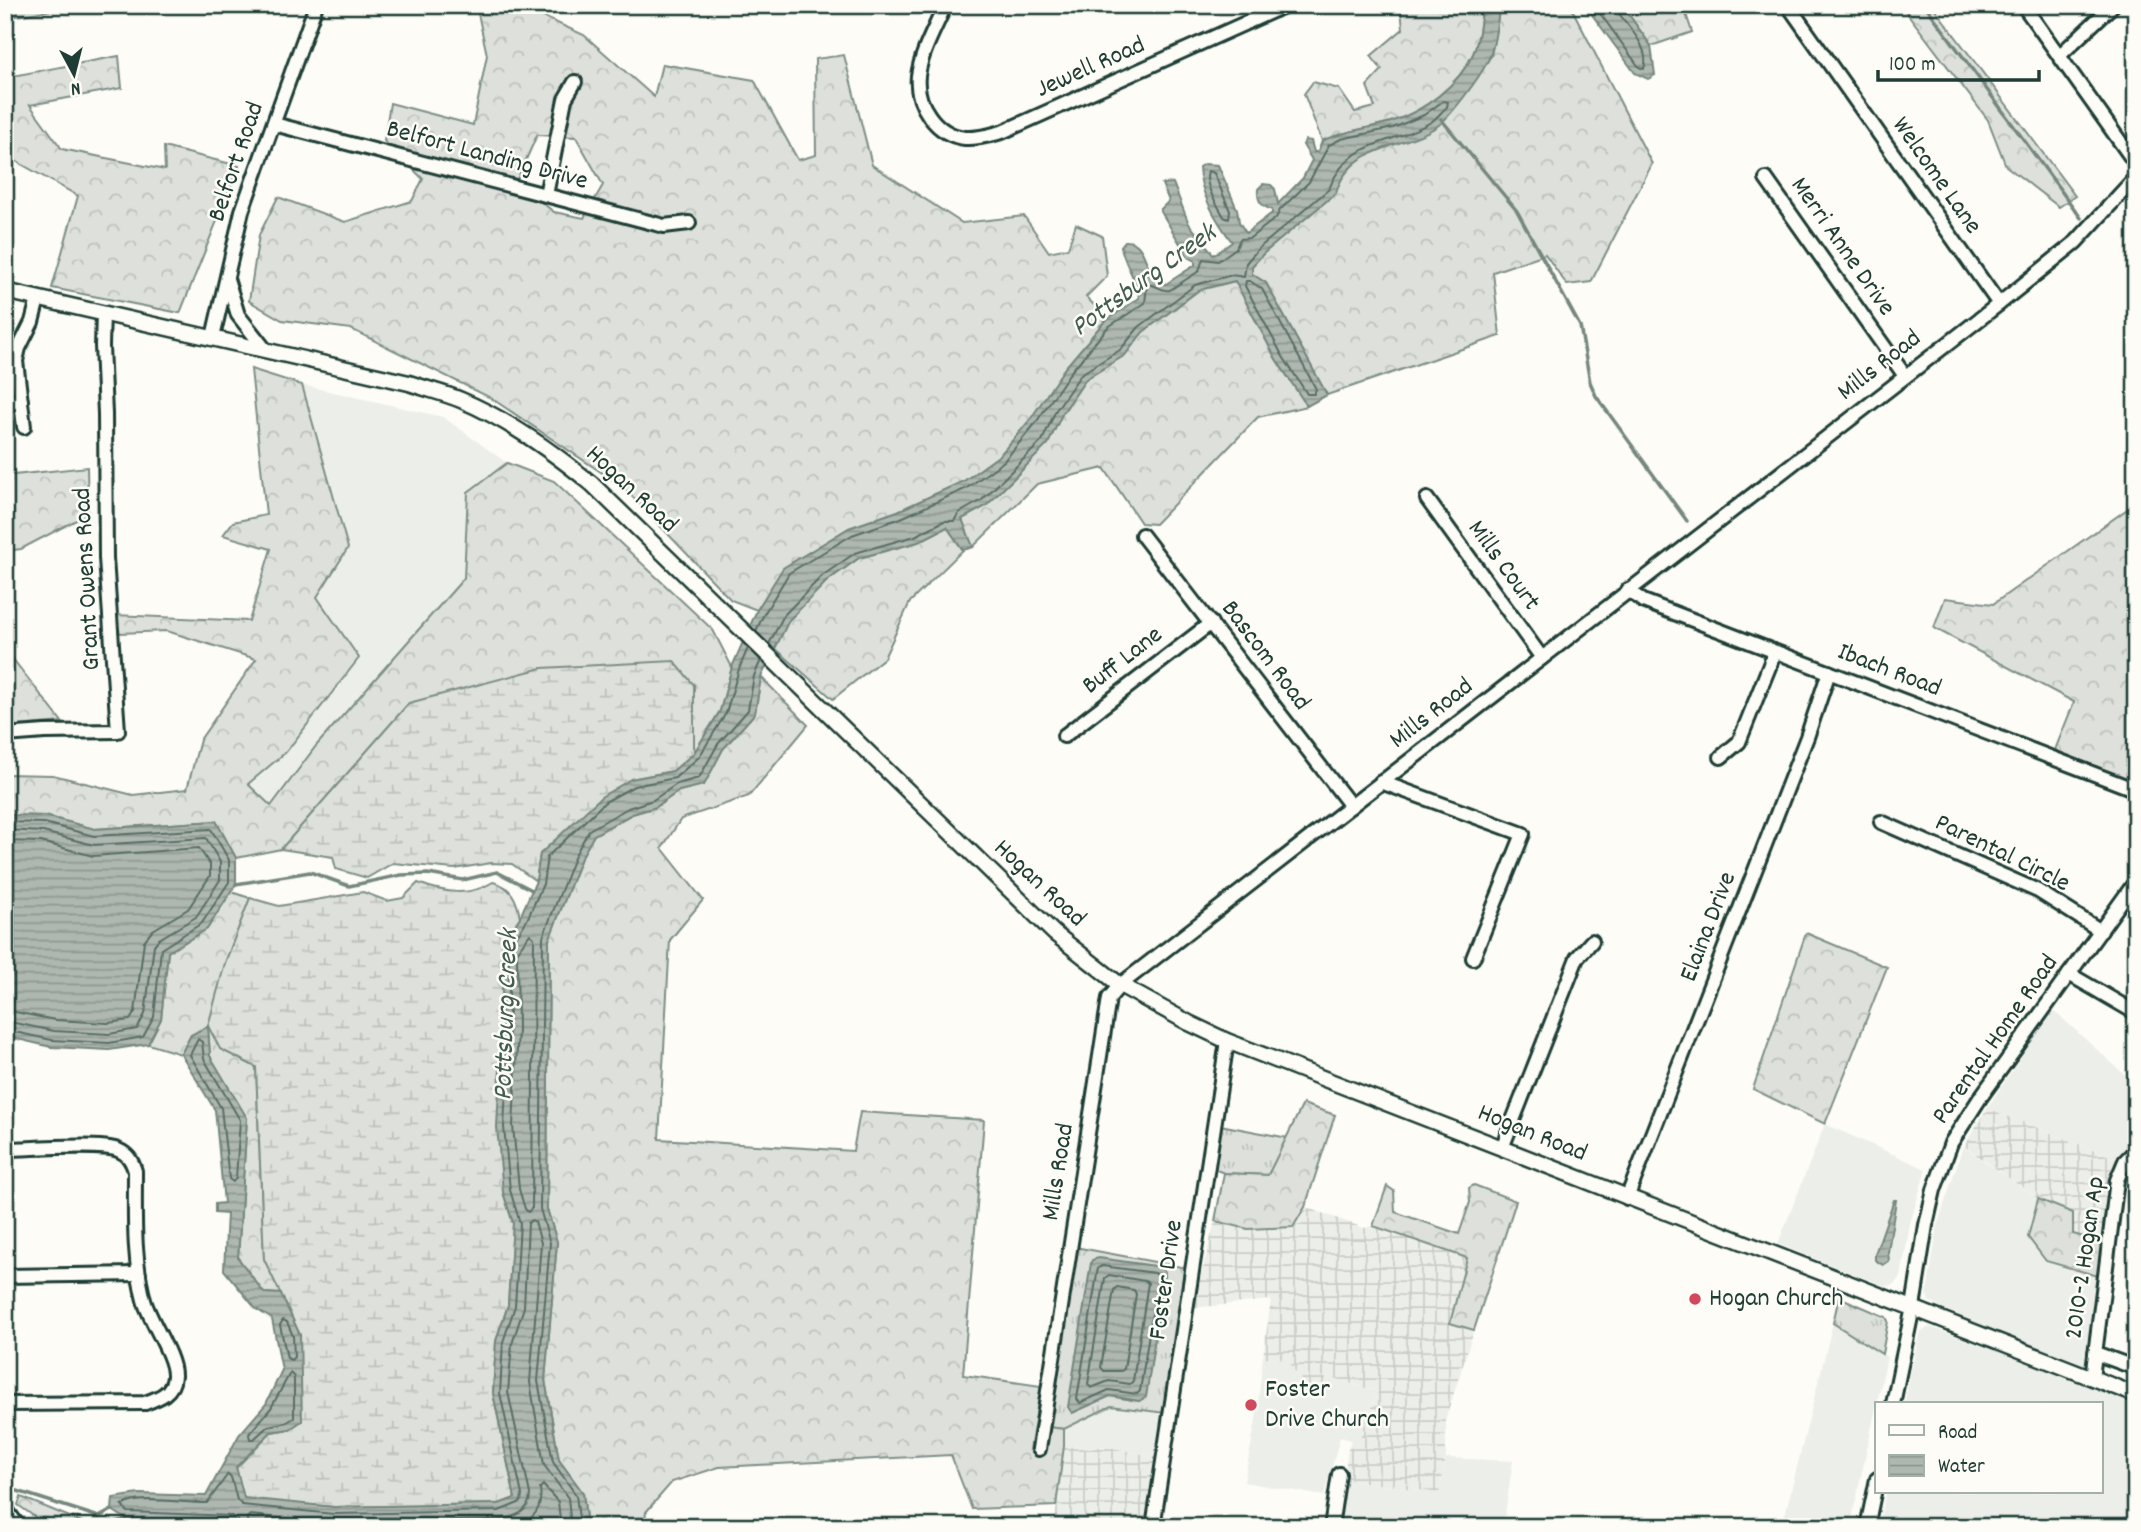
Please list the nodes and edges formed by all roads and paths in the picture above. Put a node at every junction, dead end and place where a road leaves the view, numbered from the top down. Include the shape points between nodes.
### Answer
1 (316, 5) edge
2 (945, 5) edge
3 (1286, 5) edge
4 (1788, 5) edge
5 (2023, 5) edge
6 (2113, 5) edge
7 (2059, 56) junction
8 (575, 82) dead end
9 (274, 124) junction
10 (2136, 164) edge
11 (2136, 177) edge
12 (1766, 179) dead end
13 (546, 195) junction
14 (689, 223) dead end
15 (226, 275) junction
16 (5, 291) edge
17 (38, 299) junction
18 (1999, 304) junction
19 (103, 313) junction
20 (213, 337) junction
21 (264, 348) junction
22 (1905, 376) junction
23 (21, 401) junction
24 (5, 403) edge
25 (24, 427) dead end
26 (1427, 499) dead end
27 (1142, 535) dead end
28 (1628, 590) junction
29 (1211, 623) junction
30 (1776, 652) junction
31 (1542, 659) junction
32 (1829, 672) junction
33 (5, 736) edge
34 (1064, 736) dead end
35 (1721, 757) dead end
36 (1381, 782) junction
37 (2136, 790) edge
38 (1351, 806) junction
39 (1881, 822) dead end
40 (2134, 888) edge
41 (2101, 931) junction
42 (1592, 941) dead end
43 (1473, 958) dead end
44 (2070, 974) junction
45 (1120, 985) junction
46 (2136, 1013) edge
47 (1227, 1041) junction
48 (1502, 1148) junction
49 (5, 1149) edge
50 (2136, 1150) edge
51 (1627, 1198) junction
52 (139, 1274) junction
53 (5, 1276) edge
54 (1913, 1307) junction
55 (2095, 1353) junction
56 (2136, 1368) edge
57 (2092, 1378) junction
58 (2136, 1395) edge
59 (1892, 1402) edge
60 (5, 1404) edge
61 (1039, 1449) dead end
62 (1339, 1474) dead end
63 (1875, 1489) edge
64 (5, 1508) edge
65 (19, 1527) edge
66 (1153, 1527) edge
67 (1331, 1527) edge
68 (1867, 1527) edge

1 - 9 street, Belfort Road
2 - 3 street, Jewell Road via 922,61 919,95 930,118 949,133 975,138 1002,132
4 - 18 street, Welcome Lane
5 - 7 street
6 - 7 street
7 - 10 street
8 - 13 street via 565,99
9 - 13 street, Belfort Landing Drive
9 - 15 street, Belfort Road via 242,211
11 - 18 street, Mills Road via 2076,242
12 - 22 street, Merri Anne Drive
13 - 14 street, Belfort Landing Drive via 664,226
15 - 20 street, Belfort Road
15 - 21 street via 238,315
16 - 17 main road, Hogan Road
17 - 19 main road, Hogan Road
17 - 23 street via 16,361
18 - 22 street, Mills Road
19 - 20 main road, Hogan Road
19 - 33 street, Grant Owens Road via 106,558 118,731
20 - 21 main road, Hogan Road
21 - 45 main road, Hogan Road via 410,383 460,400 528,436 592,484 1035,917
22 - 28 street, Mills Road
23 - 24 street
23 - 25 street
26 - 31 street, Mills Court
27 - 29 street, Bascom Road
28 - 30 street, Ibach Road via 1643,601
28 - 31 street, Mills Road
29 - 34 street, Buff Lane
29 - 38 street, Bascom Road
30 - 32 street, Ibach Road
30 - 35 street via 1739,742
31 - 36 street, Mills Road
32 - 37 street, Ibach Road
32 - 51 street, Elaina Drive
36 - 38 street, Mills Road
36 - 43 street via 1523,834
38 - 45 street, Mills Road
39 - 41 street, Parental Circle via 2038,891
40 - 41 street, Parental Home Road
41 - 44 street, Parental Home Road
42 - 48 street via 1577,958
44 - 46 street
44 - 54 street, Parental Home Road via 1951,1143 1934,1190
45 - 47 main road, Hogan Road
45 - 61 street, Mills Road via 1109,998
47 - 48 main road, Hogan Road
47 - 66 street, Foster Drive
48 - 51 main road, Hogan Road
49 - 52 street via 109,1147 127,1154 135,1171
50 - 55 street, 2010-2 Hogan Ap via 2117,1180
51 - 54 main road, Hogan Road
52 - 53 street
52 - 60 street via 148,1313 173,1365 172,1386 165,1395 145,1403
54 - 57 main road, Hogan Road
54 - 59 street, Parental Home Road
55 - 56 street
55 - 57 street, 2010-2 Hogan Ap
57 - 58 main road, Hogan Road
62 - 67 street
63 - 68 street
64 - 65 street

